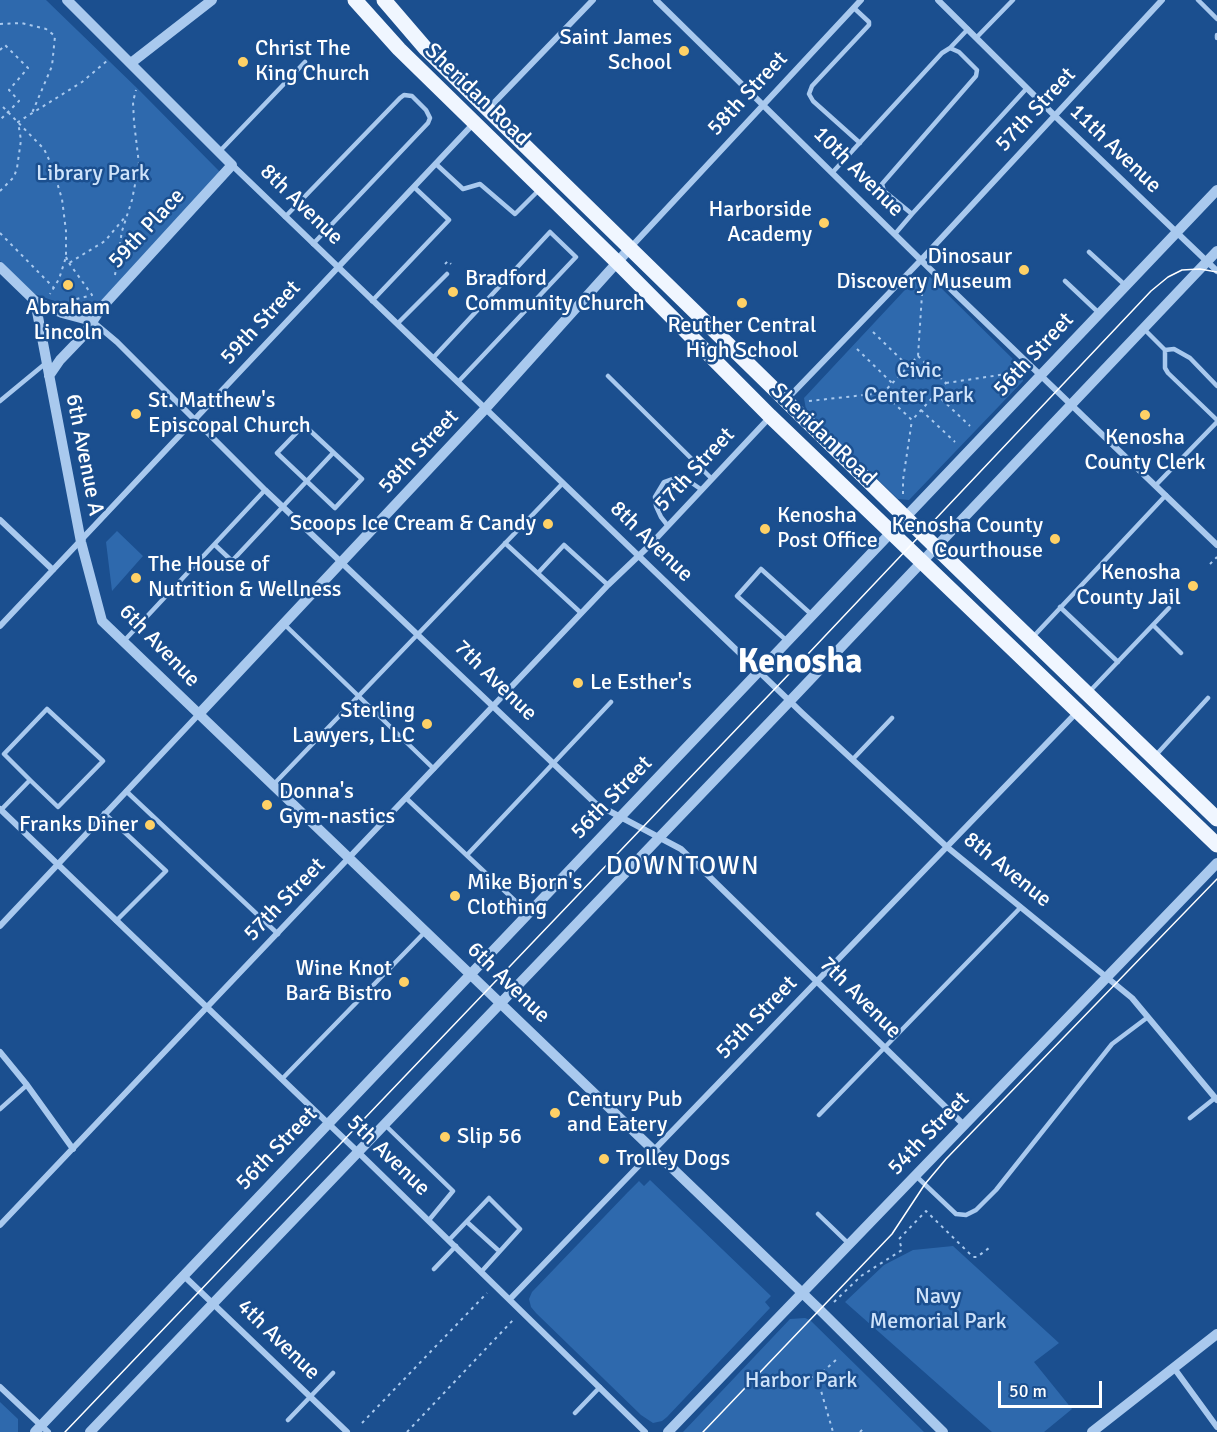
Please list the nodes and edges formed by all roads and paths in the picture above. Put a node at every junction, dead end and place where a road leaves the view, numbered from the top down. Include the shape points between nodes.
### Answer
1 (67, 0) edge
2 (212, 0) edge
3 (355, 0) edge
4 (593, 0) edge
5 (656, 0) edge
6 (861, 0) edge
7 (938, 0) edge
8 (1013, 0) edge
9 (1162, 0) edge
10 (1198, 0) edge
11 (389, 1) edge
12 (854, 8) junction
13 (1217, 19) edge
14 (0, 24) edge
15 (968, 29) junction
16 (60, 34) dead end
17 (55, 36) junction
18 (976, 38) junction
19 (950, 48) junction
20 (0, 50) edge
21 (108, 60) dead end
22 (305, 62) dead end
23 (131, 63) junction
24 (1027, 88) junction
25 (136, 90) dead end
26 (765, 105) junction
27 (3, 107) dead end
28 (488, 109) junction
29 (8, 112) junction
30 (32, 113) junction
31 (1054, 116) junction
32 (0, 120) edge
33 (18, 122) junction
34 (474, 123) junction
35 (860, 143) junction
36 (219, 152) junction
37 (436, 164) junction
38 (232, 165) junction
39 (832, 173) junction
40 (414, 187) junction
41 (541, 188) junction
42 (0, 190) edge
43 (1217, 190) edge
44 (128, 214) junction
45 (912, 214) junction
46 (285, 217) junction
47 (1177, 232) junction
48 (0, 233) edge
49 (895, 234) junction
50 (313, 244) junction
51 (631, 247) junction
52 (1217, 251) edge
53 (1089, 252) dead end
54 (66, 257) junction
55 (921, 260) junction
56 (1208, 261) junction
57 (69, 263) junction
58 (619, 264) junction
59 (0, 267) edge
60 (338, 268) junction
61 (1217, 271) edge
62 (447, 274) dead end
63 (923, 279) dead end
64 (1065, 281) dead end
65 (1126, 286) junction
66 (54, 288) junction
67 (119, 288) junction
68 (48, 296) dead end
69 (59, 300) dead end
70 (35, 301) junction
71 (372, 301) junction
72 (1100, 314) junction
73 (92, 321) junction
74 (397, 324) junction
75 (1143, 328) junction
76 (873, 332) dead end
77 (857, 349) dead end
78 (1165, 350) junction
79 (918, 357) junction
80 (433, 358) junction
81 (46, 363) junction
82 (908, 366) junction
83 (1020, 372) dead end
84 (49, 376) junction
85 (608, 376) dead end
86 (1041, 376) junction
87 (458, 382) junction
88 (892, 383) junction
89 (946, 383) junction
90 (1217, 386) edge
91 (883, 393) junction
92 (936, 394) junction
93 (787, 400) junction
94 (0, 401) edge
95 (805, 402) dead end
96 (1071, 404) junction
97 (486, 408) junction
98 (921, 410) junction
99 (770, 416) junction
100 (195, 420) junction
101 (912, 420) junction
102 (1217, 421) edge
103 (970, 426) dead end
104 (955, 442) dead end
105 (333, 453) junction
106 (712, 479) junction
107 (306, 481) junction
108 (563, 483) junction
109 (1155, 486) junction
110 (266, 490) junction
111 (702, 490) junction
112 (1166, 495) junction
113 (903, 497) dead end
114 (283, 506) junction
115 (906, 517) junction
116 (0, 520) edge
117 (668, 526) junction
118 (892, 532) junction
119 (81, 542) junction
120 (506, 543) junction
121 (214, 544) junction
122 (1217, 545) edge
123 (936, 546) junction
124 (638, 557) junction
125 (1217, 557) edge
126 (922, 561) junction
127 (343, 562) junction
128 (1210, 564) dead end
129 (53, 570) junction
130 (538, 573) junction
131 (608, 585) junction
132 (1060, 608) junction
133 (1169, 608) dead end
134 (581, 613) junction
135 (813, 616) junction
136 (285, 625) junction
137 (1152, 625) junction
138 (0, 626) edge
139 (418, 634) junction
140 (1031, 639) junction
141 (123, 642) junction
142 (788, 642) junction
143 (1181, 652) dead end
144 (1118, 662) junction
145 (759, 673) junction
146 (1088, 693) junction
147 (359, 696) junction
148 (1208, 698) dead end
149 (611, 702) dead end
150 (789, 702) junction
151 (493, 707) junction
152 (1079, 711) junction
153 (199, 714) junction
154 (892, 718) dead end
155 (1154, 757) junction
156 (853, 759) junction
157 (553, 764) junction
158 (434, 768) junction
159 (30, 780) junction
160 (274, 784) junction
161 (126, 791) junction
162 (406, 798) junction
163 (1, 810) edge
164 (105, 813) junction
165 (620, 817) junction
166 (1217, 819) edge
167 (659, 837) junction
168 (1217, 845) edge
169 (947, 847) junction
170 (467, 855) junction
171 (350, 858) junction
172 (1217, 863) edge
173 (57, 864) junction
174 (1021, 907) junction
175 (528, 913) junction
176 (116, 921) junction
177 (0, 926) edge
178 (426, 931) junction
179 (278, 934) junction
180 (471, 974) junction
181 (1107, 978) junction
182 (817, 982) junction
183 (500, 1003) junction
184 (207, 1007) junction
185 (1148, 1017) junction
186 (884, 1048) junction
187 (0, 1052) edge
188 (282, 1079) junction
189 (27, 1085) junction
190 (1216, 1099) edge
191 (0, 1109) edge
192 (819, 1115) dead end
193 (1190, 1118) dead end
194 (328, 1124) junction
195 (385, 1125) junction
196 (964, 1125) junction
197 (73, 1149) junction
198 (653, 1151) junction
199 (359, 1153) junction
200 (916, 1175) junction
201 (818, 1214) dead end
202 (429, 1220) junction
203 (467, 1222) junction
204 (0, 1226) edge
205 (449, 1240) junction
206 (849, 1244) junction
207 (456, 1246) junction
208 (989, 1248) dead end
209 (499, 1251) junction
210 (434, 1269) dead end
211 (482, 1271) junction
212 (183, 1275) junction
213 (495, 1285) junction
214 (801, 1293) junction
215 (510, 1299) junction
216 (834, 1302) dead end
217 (214, 1304) junction
218 (522, 1311) junction
219 (1217, 1334) edge
220 (838, 1358) dead end
221 (1174, 1368) junction
222 (333, 1373) dead end
223 (795, 1377) dead end
224 (817, 1377) junction
225 (0, 1387) edge
226 (600, 1387) junction
227 (310, 1397) junction
228 (575, 1413) dead end
229 (288, 1420) dead end
230 (362, 1424) dead end
231 (1217, 1426) edge
232 (865, 1427) dead end
233 (41, 1430) edge
234 (90, 1432) edge
235 (347, 1432) edge
236 (407, 1432) edge
237 (645, 1432) edge
238 (668, 1432) edge
239 (833, 1432) edge
240 (860, 1432) edge
241 (944, 1432) edge
242 (1092, 1432) edge

1 - 23 street, 8th Avenue
2 - 23 street
3 - 34 main road, Sheridan Road via 380,31
4 - 28 street
5 - 26 street, 10th Avenue
6 - 12 street, 58th Street
7 - 15 street, 11th Avenue
8 - 18 lane
9 - 31 street, 57th Street
10 - 13 lane
11 - 28 main road, Sheridan Road via 426,49
12 - 26 street, 58th Street
12 - 35 lane via 869,25 809,94
14 - 17 path via 21,23 46,29
15 - 18 street, 11th Avenue
15 - 19 lane
16 - 17 path
17 - 30 path via 52,66
18 - 24 street, 11th Avenue
19 - 35 lane
19 - 45 lane via 977,70 976,76 882,183 884,191
20 - 29 path via 5,45 28,68 9,90 20,101
21 - 30 path via 82,82
22 - 36 lane
23 - 36 street, 8th Avenue
24 - 31 street, 11th Avenue
24 - 45 lane
25 - 44 path via 138,164
26 - 39 street, 10th Avenue
26 - 51 street, 58th Street
27 - 29 path
28 - 51 main road, Sheridan Road
29 - 32 path
29 - 33 path
30 - 33 path
31 - 47 street, 11th Avenue
31 - 55 street, 57th Street
33 - 42 path via 21,140 17,168 14,177
33 - 54 path via 44,149 52,166 62,199
34 - 37 street, 59th Street
34 - 41 main road, Sheridan Road
35 - 39 lane
36 - 38 street, 8th Avenue
37 - 40 street, 59th Street
37 - 41 lane via 463,189 480,184 515,214
38 - 46 street, 8th Avenue
38 - 67 street, 59th Place
39 - 49 street, 10th Avenue
40 - 60 street, 59th Street
40 - 71 lane via 449,220
41 - 58 main road, Sheridan Road
43 - 47 street, 56th Street
44 - 57 path via 105,241
44 - 67 path via 115,274
45 - 49 lane
46 - 50 street, 8th Avenue
46 - 50 lane via 404,95 412,96 426,110 428,123
47 - 56 street, 11th Avenue
47 - 65 street, 56th Street
48 - 66 path
49 - 55 street, 10th Avenue
50 - 60 street, 8th Avenue
51 - 58 street, 58th Street
51 - 93 main road, Sheridan Road
52 - 56 street
53 - 65 lane
54 - 57 path
54 - 66 path
55 - 86 street, 10th Avenue
55 - 93 street, 57th Street
56 - 61 street, 11th Avenue
56 - 75 street
57 - 69 path via 92,295
58 - 97 street, 58th Street
58 - 99 main road, Sheridan Road
59 - 70 street, 7th Avenue
60 - 71 street, 8th Avenue
60 - 100 street, 59th Street
62 - 74 lane
63 - 79 path
64 - 72 lane
65 - 72 street, 56th Street
66 - 68 path
67 - 73 street, 59th Place
70 - 73 street, 7th Avenue
70 - 81 street, 6th Avenue A
71 - 74 street, 8th Avenue
72 - 86 street, 56th Street
73 - 84 street, 6th Avenue A
73 - 100 street, 7th Avenue
74 - 80 street, 8th Avenue
75 - 78 lane
75 - 96 street
76 - 82 path
77 - 88 path
78 - 90 lane via 1174,349 1190,358
78 - 102 lane via 1168,373
79 - 82 path
79 - 89 path
80 - 87 street, 8th Avenue
80 - 87 lane via 550,232 576,257
81 - 84 street, 6th Avenue A
81 - 94 lane
82 - 88 path
83 - 89 path
84 - 119 street, 6th Avenue A
85 - 106 lane
86 - 96 street, 10th Avenue
86 - 115 street, 56th Street
87 - 97 street, 8th Avenue
88 - 91 path
89 - 92 path
91 - 95 path
91 - 101 path
92 - 98 path
92 - 103 path
93 - 115 main road, Sheridan Road
96 - 109 street, 10th Avenue
96 - 123 street
97 - 108 street, 8th Avenue
97 - 127 street, 58th Street
98 - 101 path
98 - 104 path
99 - 106 street, 57th Street
99 - 118 main road, Sheridan Road
100 - 110 street, 7th Avenue
100 - 119 street, 59th Street
101 - 113 path
102 - 109 lane
105 - 107 lane
105 - 107 lane via 362,479 335,508
105 - 107 lane via 304,424 277,453
106 - 111 street, 57th Street
107 - 114 lane
108 - 120 lane
108 - 124 street, 8th Avenue
109 - 112 street, 10th Avenue
110 - 114 street, 7th Avenue
110 - 121 lane
111 - 117 street, 57th Street
111 - 117 lane via 678,477 664,482 655,497
112 - 122 street, 10th Avenue
112 - 132 lane
114 - 121 lane via 232,561
114 - 127 street, 7th Avenue
115 - 118 street, 56th Street
115 - 123 main road, Sheridan Road
116 - 129 street
117 - 124 street, 57th Street
118 - 126 main road, Sheridan Road
118 - 135 street, 56th Street
119 - 129 street, 59th Street
119 - 141 street, 6th Avenue via 102,621
120 - 130 lane
120 - 139 lane
121 - 141 lane
123 - 126 street
123 - 140 main road, Sheridan Road
124 - 131 street, 57th Street
124 - 145 street, 8th Avenue
125 - 128 path
126 - 150 street
126 - 152 main road, Sheridan Road
127 - 136 street, 58th Street
127 - 139 street, 7th Avenue
129 - 138 street, 59th Street
130 - 131 lane via 564,545
130 - 134 lane
131 - 134 street, 57th Street
132 - 140 lane
132 - 144 lane
133 - 137 lane
134 - 151 street, 57th Street
135 - 142 street, 56th Street
135 - 142 lane via 761,569 737,596
136 - 147 lane
136 - 153 street, 58th Street
137 - 143 lane
137 - 144 lane
139 - 147 lane
139 - 151 street, 7th Avenue
140 - 146 main road, Sheridan Road
141 - 153 street, 6th Avenue
142 - 145 street, 56th Street
144 - 146 lane
145 - 150 street, 8th Avenue
145 - 165 street, 56th Street
146 - 155 main road, Sheridan Road
147 - 158 lane
147 - 160 lane
148 - 155 lane
149 - 157 lane
150 - 156 street, 8th Avenue
150 - 167 street
151 - 157 street, 7th Avenue
151 - 158 street, 57th Street
152 - 168 main road, Sheridan Road
152 - 169 street, 55th Street
153 - 160 street, 6th Avenue
153 - 161 street, 58th Street
154 - 156 lane
155 - 166 main road, Sheridan Road
156 - 169 street, 8th Avenue
157 - 165 street, 7th Avenue via 596,804
157 - 170 lane
158 - 162 street, 57th Street
159 - 159 lane via 58,807 103,761 47,709 4,754
159 - 163 lane
160 - 171 street, 6th Avenue
161 - 164 street, 58th Street
161 - 179 lane
162 - 170 lane
162 - 171 street, 57th Street
163 - 173 street, 5th Avenue
164 - 173 street, 58th Street
164 - 176 lane via 166,872
165 - 167 street, 7th Avenue
165 - 175 street, 56th Street
167 - 182 street, 7th Avenue via 681,849
167 - 183 street
169 - 174 street, 8th Avenue
169 - 182 street, 55th Street
170 - 175 lane
171 - 178 street, 6th Avenue
171 - 179 street, 57th Street
172 - 181 street, 54th Street
173 - 176 street, 5th Avenue
173 - 177 street, 58th Street
174 - 181 street, 8th Avenue
174 - 186 lane
175 - 180 street, 56th Street
176 - 184 street, 5th Avenue
178 - 180 street, 6th Avenue
178 - 188 lane
179 - 184 street, 57th Street
180 - 183 street, 6th Avenue
180 - 194 street, 56th Street
181 - 185 street, 8th Avenue
181 - 196 street, 54th Street
182 - 186 street, 7th Avenue
182 - 198 street, 55th Street
183 - 195 street
183 - 198 street, 6th Avenue
184 - 188 street, 5th Avenue
184 - 197 street, 57th Street
185 - 190 street, 8th Avenue
185 - 200 lane via 1112,1044 976,1210 956,1214
186 - 192 lane
186 - 196 street, 7th Avenue
187 - 189 street
188 - 194 street, 5th Avenue
189 - 191 lane
189 - 197 street
190 - 193 lane
194 - 199 street, 5th Avenue
194 - 212 street, 56th Street
195 - 199 street
195 - 202 lane via 453,1191
196 - 200 street, 54th Street
197 - 204 street, 57th Street
198 - 214 street, 6th Avenue
198 - 215 street, 55th Street
199 - 202 street, 5th Avenue
199 - 217 street
200 - 206 street, 54th Street
201 - 206 lane
202 - 205 street, 5th Avenue
203 - 205 lane
203 - 209 lane
203 - 209 lane via 489,1198 520,1228
205 - 207 street, 5th Avenue
206 - 214 street, 54th Street
207 - 210 lane
207 - 211 street, 5th Avenue
208 - 216 path via 973,1257 926,1211 899,1239 902,1250 861,1276
209 - 211 lane
211 - 213 street, 5th Avenue
212 - 217 street, 4th Avenue
212 - 233 street, 56th Street
213 - 215 street, 5th Avenue
213 - 230 path
214 - 238 street, 54th Street
214 - 241 street, 6th Avenue
215 - 218 street, 5th Avenue
217 - 227 street, 4th Avenue
217 - 234 street
218 - 226 street, 5th Avenue
218 - 236 path
219 - 221 street
220 - 224 path
221 - 231 street
221 - 242 street
222 - 227 lane
223 - 224 path
224 - 239 path
225 - 233 street
226 - 228 lane
226 - 237 street, 5th Avenue
227 - 229 lane
227 - 235 street, 4th Avenue
232 - 240 path

